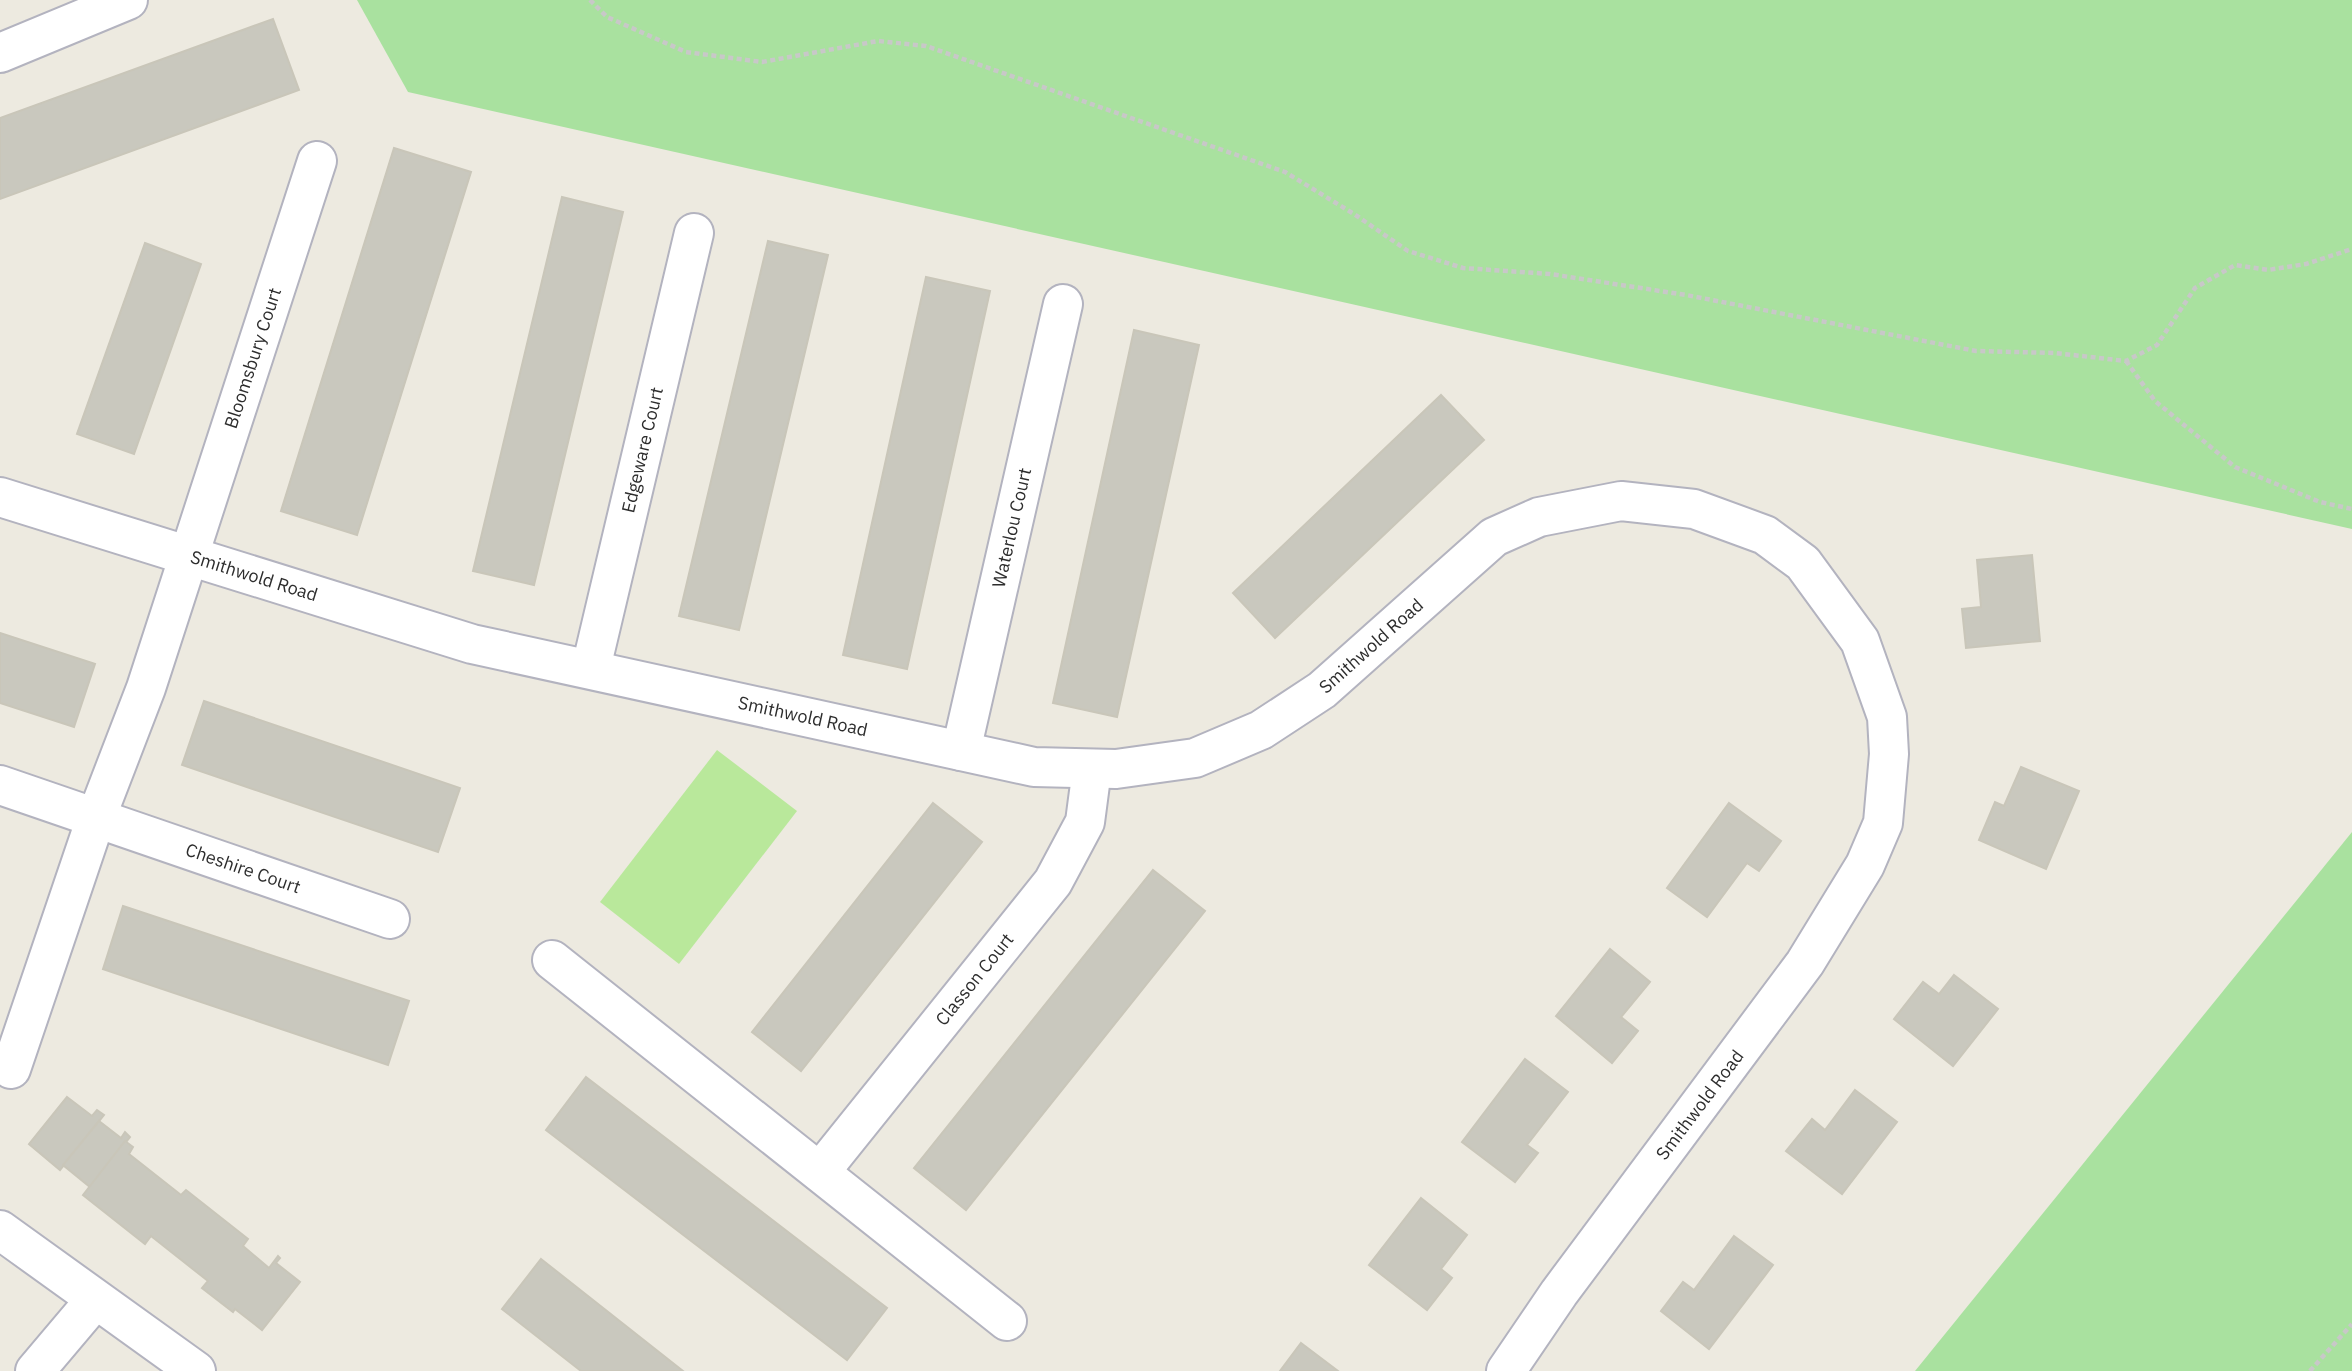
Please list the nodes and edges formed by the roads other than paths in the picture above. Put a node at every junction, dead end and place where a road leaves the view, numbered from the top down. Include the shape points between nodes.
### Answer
1 (128, 0) edge
2 (0, 53) edge
3 (317, 161) dead end
4 (694, 233) dead end
5 (1063, 304) dead end
6 (0, 497) edge
7 (188, 557) junction
8 (591, 668) junction
9 (961, 751) junction
10 (1092, 769) junction
11 (0, 785) edge
12 (96, 818) junction
13 (390, 919) dead end
14 (552, 960) dead end
15 (11, 1069) dead end
16 (820, 1172) junction
17 (0, 1230) edge
18 (95, 1300) junction
19 (1007, 1321) dead end
20 (35, 1371) edge
21 (196, 1371) edge
22 (1506, 1371) edge

1 - 2 street
3 - 7 street, Bloomsbury Court
4 - 8 street, Edgeware Court
5 - 9 street, Waterlou Court
6 - 7 street, Smithwold Road
7 - 8 street, Smithwold Road via 472,644
7 - 12 street via 146,688
8 - 9 street, Smithwold Road
9 - 10 street, Smithwold Road via 1034,767
10 - 16 street, Classon Court via 1085,822 1053,882
10 - 22 street, Smithwold Road via 1195,758 1261,730 1322,690 1494,537 1539,517 1621,501 1694,509 1765,535 1803,563 1860,641 1887,717 1889,754 1882,823 1865,865 1805,963
11 - 12 street, Cheshire Court
12 - 13 street, Cheshire Court
12 - 15 street
14 - 16 street
16 - 19 street
17 - 18 street
18 - 20 street
18 - 21 street

